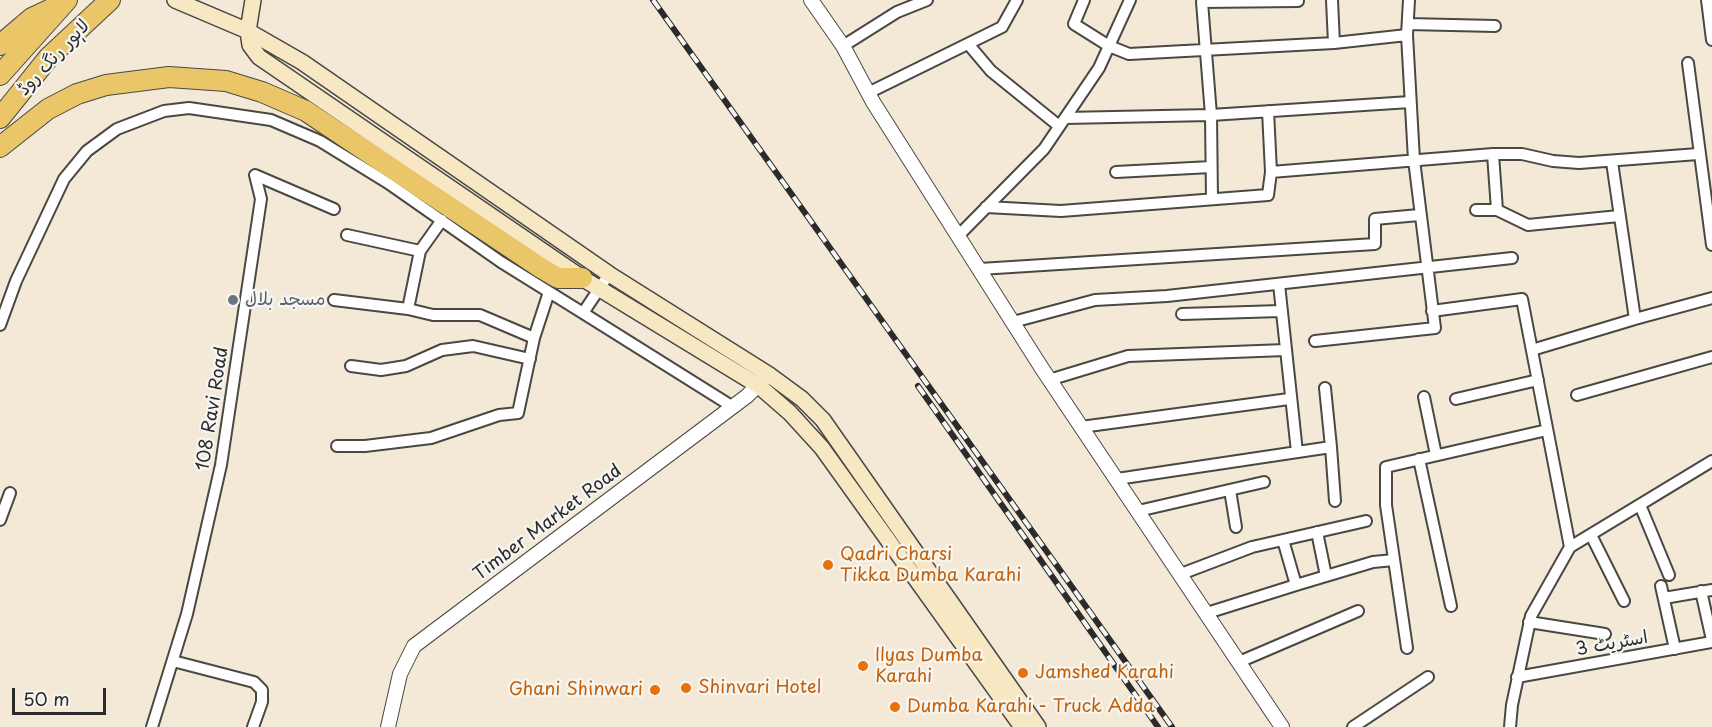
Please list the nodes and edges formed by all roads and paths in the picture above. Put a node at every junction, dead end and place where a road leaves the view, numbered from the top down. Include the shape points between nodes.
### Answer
1 (110, 0) edge
2 (253, 0) edge
3 (811, 0) edge
4 (927, 0) edge
5 (1017, 0) edge
6 (1084, 0) edge
7 (1130, 0) edge
8 (1332, 0) edge
9 (1409, 0) edge
10 (1707, 0) edge
11 (184, 1) edge
12 (1298, 1) edge
13 (65, 2) edge
14 (1495, 26) dead end
15 (1408, 30) junction
16 (248, 31) junction
17 (1712, 39) edge
18 (1334, 43) junction
19 (0, 45) edge
20 (969, 45) junction
21 (843, 46) junction
22 (1109, 46) junction
23 (1206, 50) junction
24 (1688, 63) dead end
25 (0, 75) edge
26 (868, 93) junction
27 (1410, 102) junction
28 (1268, 111) junction
29 (1211, 115) junction
30 (0, 118) edge
31 (1062, 122) junction
32 (0, 147) edge
33 (1493, 154) junction
34 (1698, 154) junction
35 (1414, 160) junction
36 (1612, 162) junction
37 (1211, 167) junction
38 (1116, 172) dead end
39 (1271, 172) junction
40 (1212, 200) junction
41 (986, 207) junction
42 (334, 209) dead end
43 (1476, 210) dead end
44 (1497, 210) junction
45 (1419, 215) junction
46 (1619, 216) junction
47 (442, 220) junction
48 (347, 235) dead end
49 (959, 235) junction
50 (1712, 245) edge
51 (577, 250) junction
52 (420, 251) junction
53 (1512, 258) dead end
54 (1426, 268) junction
55 (980, 269) junction
56 (609, 274) junction
57 (582, 278) joint
58 (558, 279) junction
59 (1279, 284) junction
60 (601, 289) junction
61 (1712, 298) edge
62 (334, 300) dead end
63 (408, 309) junction
64 (1281, 311) junction
65 (1432, 311) junction
66 (583, 313) junction
67 (1182, 314) dead end
68 (1635, 320) junction
69 (1013, 322) junction
70 (0, 325) edge
71 (534, 338) junction
72 (1315, 341) dead end
73 (1284, 350) junction
74 (1532, 350) junction
75 (1712, 357) edge
76 (530, 359) junction
77 (351, 366) dead end
78 (764, 380) junction
79 (1049, 380) junction
80 (1538, 380) junction
81 (1324, 388) dead end
82 (1577, 395) dead end
83 (1424, 397) dead end
84 (1289, 399) junction
85 (1456, 399) dead end
86 (733, 407) junction
87 (1081, 427) junction
88 (1547, 429) junction
89 (337, 446) dead end
90 (1331, 447) junction
91 (1297, 452) junction
92 (1436, 455) junction
93 (1419, 459) junction
94 (1712, 461) edge
95 (1117, 480) junction
96 (1264, 482) dead end
97 (1230, 490) junction
98 (10, 493) dead end
99 (1335, 501) dead end
100 (1640, 505) junction
101 (1138, 511) junction
102 (0, 520) edge
103 (1366, 521) dead end
104 (1236, 526) dead end
105 (1317, 532) junction
106 (1591, 535) junction
107 (1283, 540) junction
108 (1570, 547) junction
109 (1394, 560) junction
110 (1181, 574) junction
111 (1669, 575) dead end
112 (1326, 576) junction
113 (1296, 585) junction
114 (1661, 586) dead end
115 (1706, 591) edge
116 (1664, 598) junction
117 (1624, 601) dead end
118 (1450, 606) dead end
119 (1358, 611) dead end
120 (1208, 613) junction
121 (1529, 622) junction
122 (1605, 634) dead end
123 (1712, 641) edge
124 (1407, 648) dead end
125 (1675, 649) junction
126 (173, 661) junction
127 (1239, 662) junction
128 (1428, 677) dead end
129 (1517, 678) junction
130 (152, 727) edge
131 (254, 727) edge
132 (388, 727) edge
133 (1022, 727) edge
134 (1038, 727) edge
135 (1282, 727) edge
136 (1353, 727) edge
137 (1510, 727) edge

1 - 30 highway, لاہور رنگ روڈ via 49,57
2 - 16 main road
3 - 21 street
4 - 21 street via 897,12
5 - 20 street via 1002,27
6 - 22 street via 1074,24
7 - 22 street
8 - 18 street
9 - 15 street
10 - 17 street
11 - 16 main road
12 - 23 street via 1202,2
13 - 19 highway via 32,18
13 - 25 highway, لاہور رنگ روڈ
14 - 15 street
15 - 18 street
15 - 27 street
16 - 51 main road via 302,62
16 - 58 main road via 250,45 259,57
18 - 23 street
20 - 26 street
20 - 31 street via 991,71
21 - 26 street
22 - 23 street via 1129,54
22 - 31 street via 1099,68
23 - 29 street
24 - 34 street
26 - 49 street
27 - 28 street
27 - 35 street
28 - 29 street
28 - 39 street
29 - 31 street
29 - 37 street
31 - 41 street via 1044,149
32 - 58 highway via 48,110 77,94 106,85 169,77 226,81 306,111
33 - 35 street
33 - 36 street
33 - 44 street
34 - 36 street
34 - 50 street
35 - 39 street
35 - 45 street
36 - 46 street
37 - 38 street
37 - 40 street
39 - 40 street via 1268,195
40 - 41 street via 1061,212
41 - 49 street
42 - 126 street, 108 Ravi Road via 255,175 261,199 221,465
43 - 44 street
44 - 46 street via 1528,225
45 - 54 street
45 - 55 street via 1375,219 1375,244
46 - 68 street
47 - 52 street
47 - 58 street
47 - 70 street via 342,153 270,120 189,108 164,111 117,129 87,151 64,179 16,281
48 - 52 street
49 - 55 street
51 - 56 main road
51 - 58 main road
52 - 63 street
53 - 54 street
54 - 59 street
54 - 65 street
55 - 69 street
56 - 60 street
56 - 78 main road
57 - 58 highway
57 - 60 main road
58 - 66 street
58 - 71 street
59 - 64 street
59 - 69 street via 1095,300
60 - 66 street
60 - 78 main road
61 - 68 street
62 - 63 street
63 - 71 street via 433,315 480,315
64 - 67 street
64 - 73 street
65 - 72 street via 1435,328
65 - 74 street via 1522,299
66 - 86 street
68 - 74 street
69 - 79 street
71 - 76 street
73 - 79 street via 1128,356
73 - 84 street
74 - 80 street
75 - 82 street
76 - 77 street via 473,346 442,350 406,366 381,370
76 - 89 street via 518,413 499,415 431,438
78 - 86 street, Timber Market Road
78 - 133 main road via 822,448
78 - 134 main road via 802,399 824,420
79 - 87 street
80 - 85 street
80 - 88 street
81 - 90 street
83 - 92 street
84 - 87 street
84 - 91 street
86 - 132 street, Timber Market Road via 414,646 400,674
87 - 95 street
88 - 92 street
88 - 108 street
90 - 91 street
90 - 99 street
91 - 95 street
92 - 93 street
93 - 109 street via 1386,467 1386,505
93 - 118 street
94 - 100 street
95 - 101 street
96 - 97 street
97 - 101 street
97 - 104 street
98 - 102 street
100 - 106 street
100 - 111 street
101 - 110 street
103 - 105 street
105 - 107 street
105 - 112 street
106 - 108 street
106 - 117 street
107 - 110 street via 1252,547
107 - 113 street
108 - 121 street
109 - 112 street
109 - 124 street
110 - 120 street
112 - 113 street
113 - 120 street
114 - 116 street
115 - 116 street
115 - 123 street
116 - 125 street
119 - 127 street
120 - 127 street
121 - 122 street
121 - 129 street
123 - 125 street, اسٹریٹ 3
125 - 129 street, اسٹریٹ 3
126 - 130 street, 108 Ravi Road
126 - 131 street via 254,682 262,690
127 - 135 street
128 - 136 street
129 - 137 street

